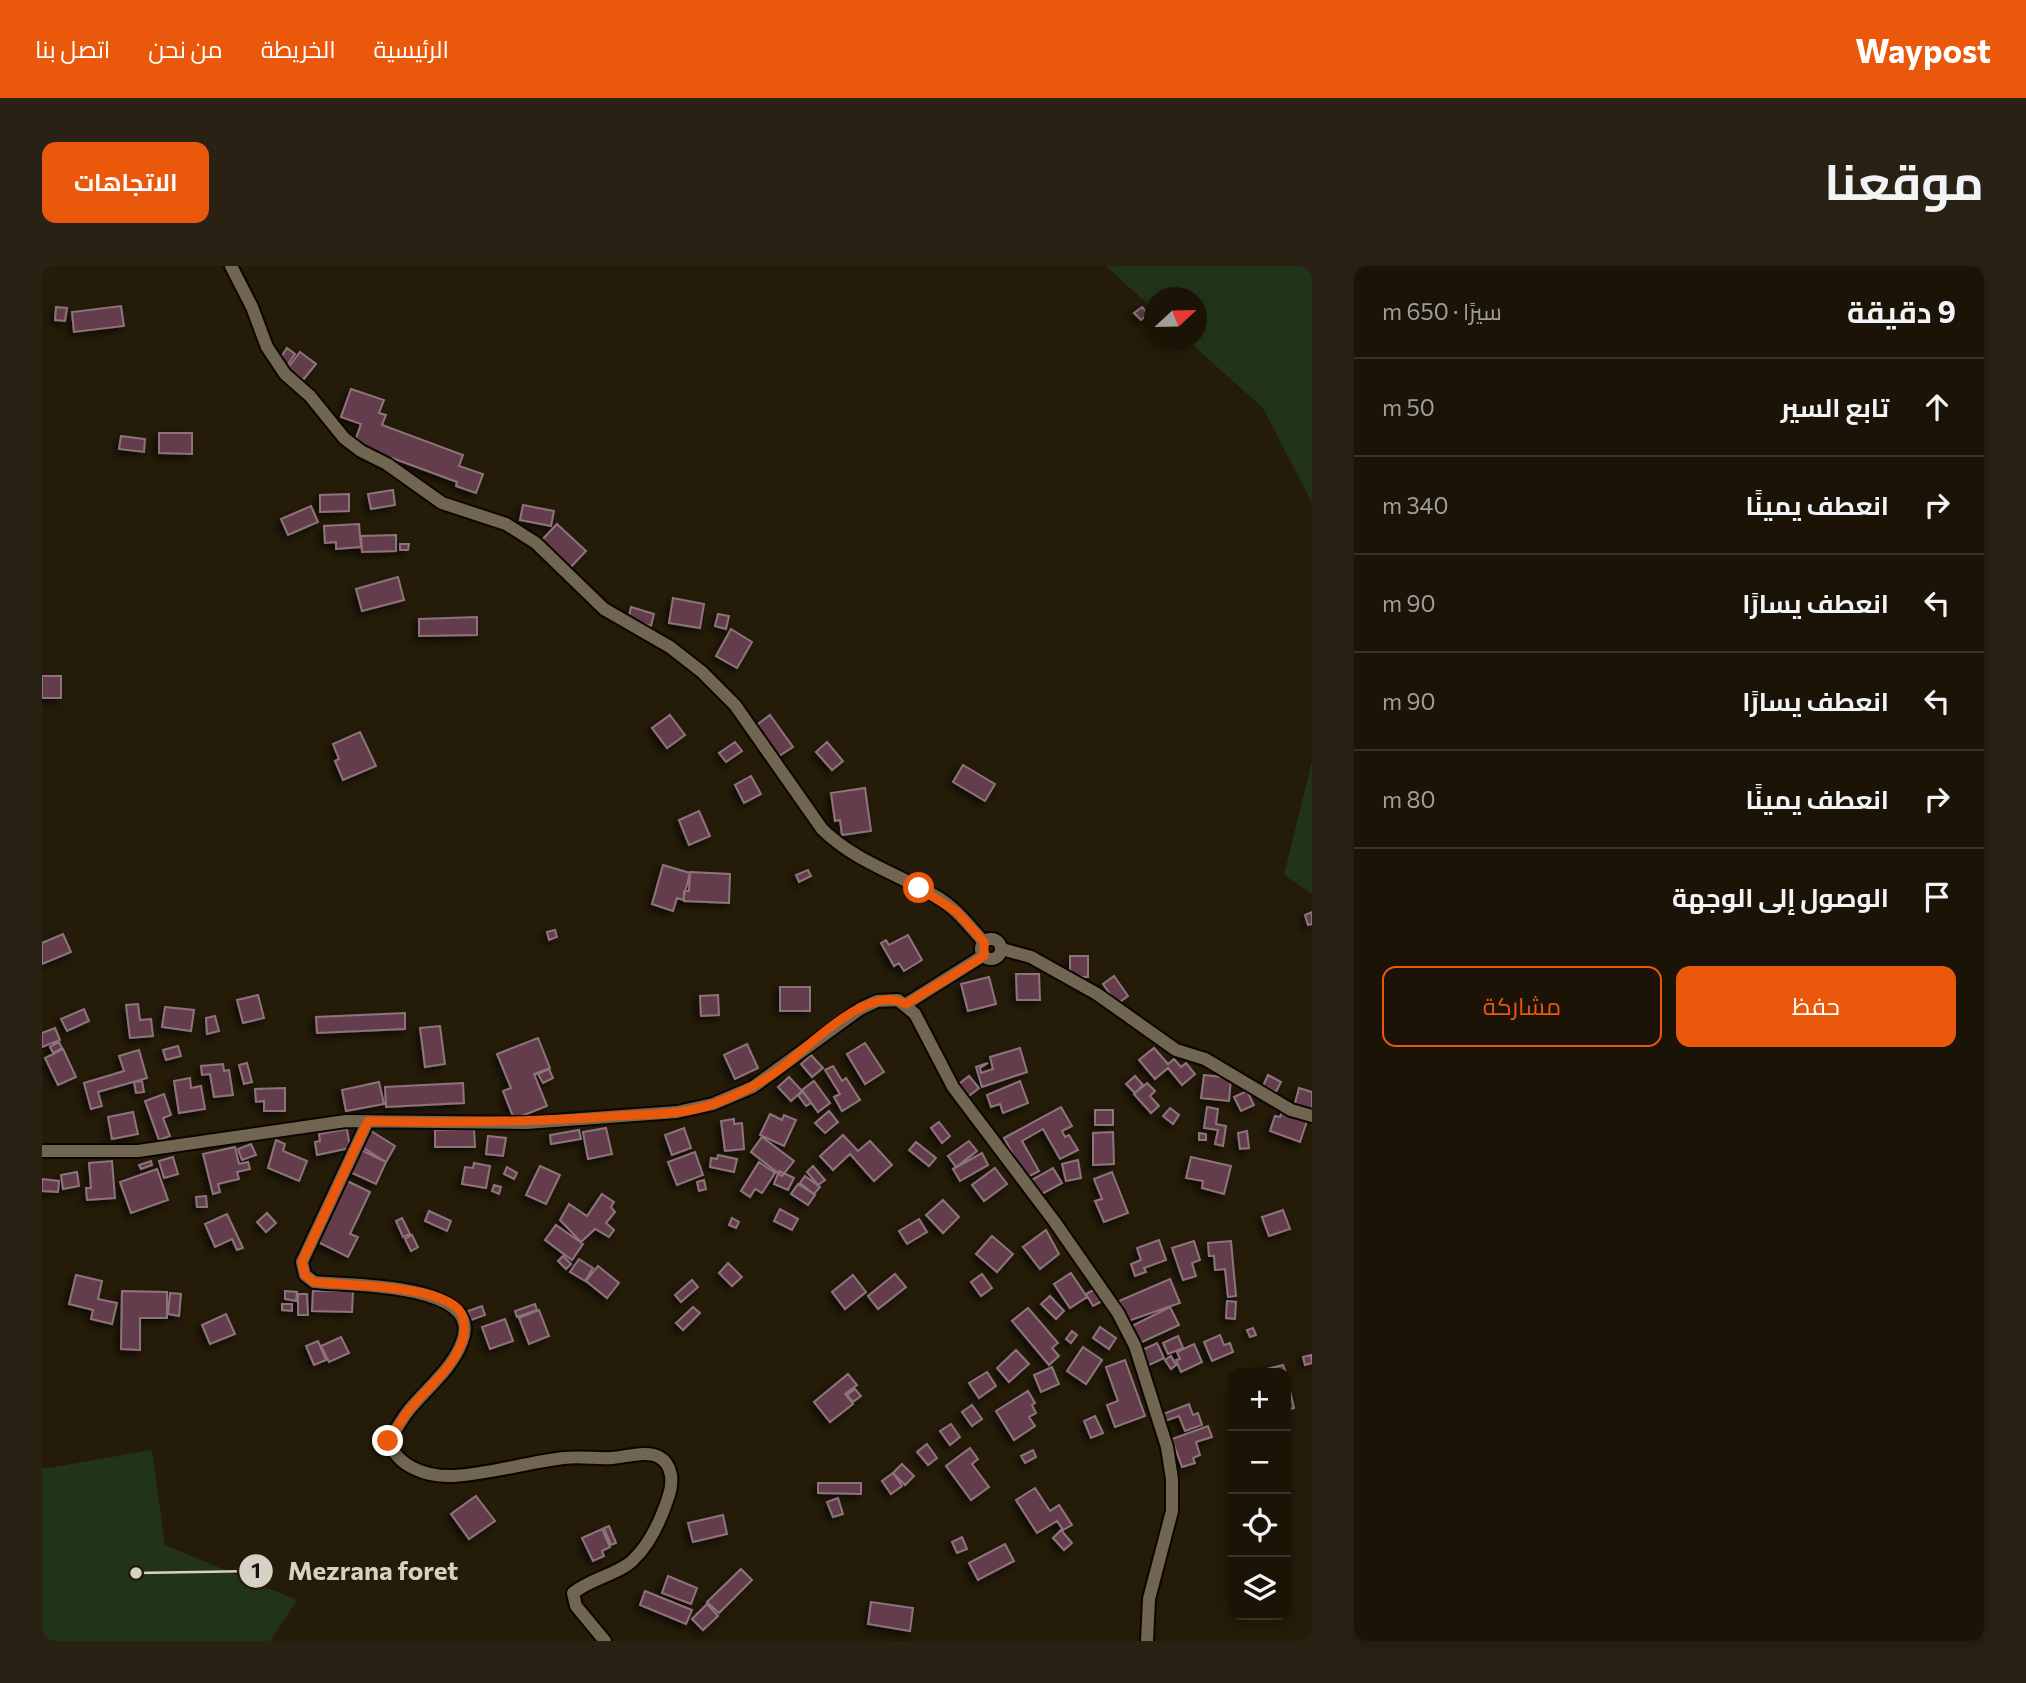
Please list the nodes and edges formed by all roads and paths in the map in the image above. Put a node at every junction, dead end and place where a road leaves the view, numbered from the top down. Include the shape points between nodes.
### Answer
1 (231, 266) edge
2 (984, 942) junction
3 (1002, 949) junction
4 (984, 956) junction
5 (906, 1004) junction
6 (1312, 1116) edge
7 (368, 1121) junction
8 (42, 1151) edge
9 (605, 1641) edge
10 (1147, 1641) edge

1 - 2 street via 267,347 285,374 344,438 442,503 506,524 536,543 604,609 670,647 735,705 838,845 938,898
2 - 3 street via 997,940
2 - 4 street
3 - 4 street via 993,959
3 - 6 street via 1031,957 1097,993 1176,1050 1205,1059 1291,1110
4 - 5 street
5 - 7 street via 890,999 860,1009 753,1087 713,1104 677,1112 526,1123
5 - 10 street via 926,1032 953,1087 1054,1221 1118,1313 1135,1346 1167,1447 1172,1479 1172,1511 1149,1599
7 - 8 street via 138,1151
7 - 9 street via 302,1262 305,1275 314,1282 407,1290 443,1300 458,1308 463,1318 463,1340 449,1365 408,1410 388,1441 394,1456 417,1471 452,1476 568,1457 645,1454 666,1463 670,1491 642,1550 631,1563 588,1580 573,1593 576,1606

